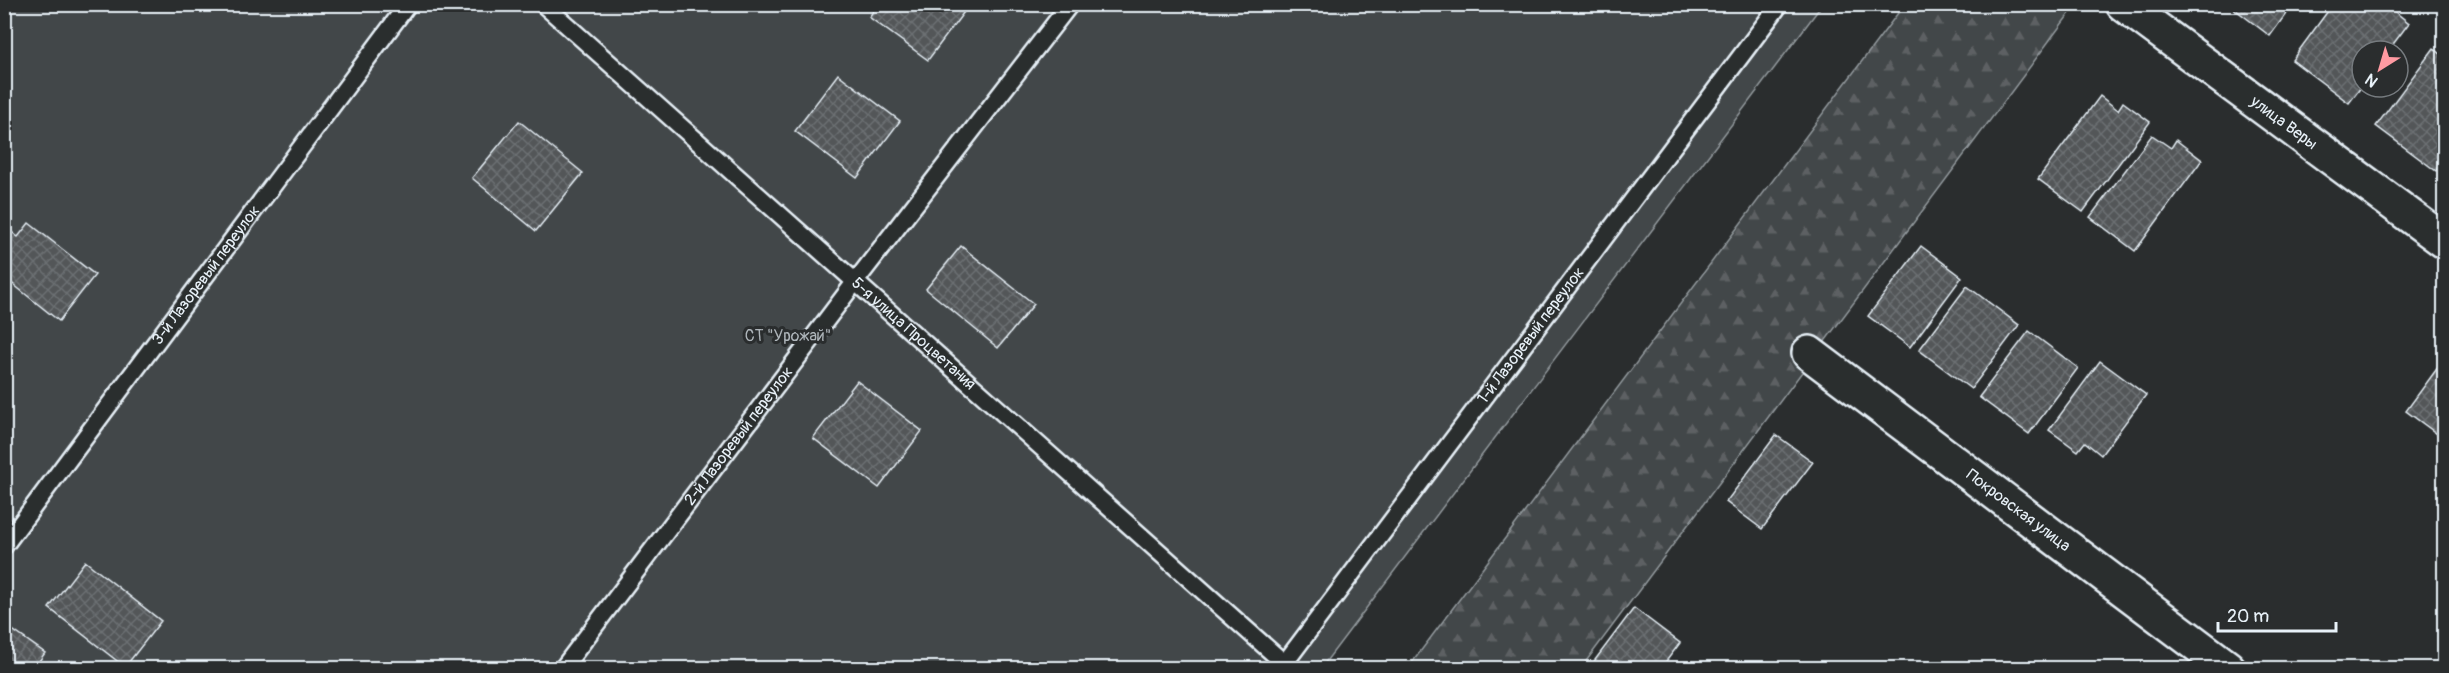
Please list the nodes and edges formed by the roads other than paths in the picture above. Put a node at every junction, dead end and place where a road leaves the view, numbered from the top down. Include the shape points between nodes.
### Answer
1 (408, 4) edge
2 (543, 4) edge
3 (1070, 4) edge
4 (1780, 4) edge
5 (2123, 4) edge
6 (2445, 241) edge
7 (855, 282) junction
8 (1809, 353) dead end
9 (4, 546) edge
10 (1283, 667) edge
11 (563, 669) edge
12 (2228, 669) edge

1 - 9 lane, 3-й Лазоревый переулок
2 - 7 lane, 5-я улица Процветания
3 - 7 lane, 2-й Лазоревый переулок
4 - 10 lane, 1-й Лазоревый переулок
5 - 6 street, улица Веры
7 - 10 lane, 5-я улица Процветания
7 - 11 lane, 2-й Лазоревый переулок
8 - 12 street, Покровская улица

